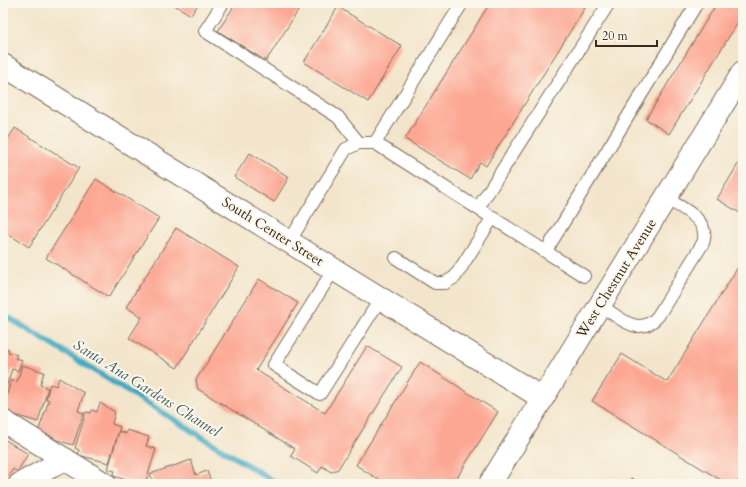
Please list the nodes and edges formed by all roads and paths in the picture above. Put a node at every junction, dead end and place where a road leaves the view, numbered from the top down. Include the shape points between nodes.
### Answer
1 (223, 3) edge
2 (610, 3) edge
3 (697, 3) edge
4 (456, 5) edge
5 (3, 65) edge
6 (743, 72) edge
7 (359, 143) junction
8 (375, 143) junction
9 (666, 198) junction
10 (478, 208) junction
11 (493, 217) junction
12 (289, 242) junction
13 (546, 251) junction
14 (396, 258) dead end
15 (334, 269) junction
16 (584, 276) dead end
17 (381, 298) junction
18 (600, 305) junction
19 (542, 398) junction
20 (3, 421) edge
21 (65, 460) junction
22 (20, 484) edge
23 (105, 484) edge
24 (490, 484) edge

1 - 7 lane via 205,31 338,117
2 - 10 lane
3 - 13 lane
4 - 8 lane
5 - 12 street, South Center Street
6 - 9 street, West Chestnut Avenue
7 - 8 lane
7 - 12 lane via 346,149
8 - 10 lane
9 - 18 street, West Chestnut Avenue
9 - 18 lane via 700,221 706,236 703,243 653,322 641,328
10 - 11 lane
11 - 13 lane
11 - 14 lane via 455,277 445,283 435,283
12 - 15 street, South Center Street
13 - 16 lane
15 - 17 street, South Center Street
15 - 17 lane via 274,365 294,378 320,394
17 - 19 street, South Center Street
18 - 19 street, West Chestnut Avenue
19 - 24 street, West Chestnut Avenue
20 - 21 street
21 - 22 street
21 - 23 street

